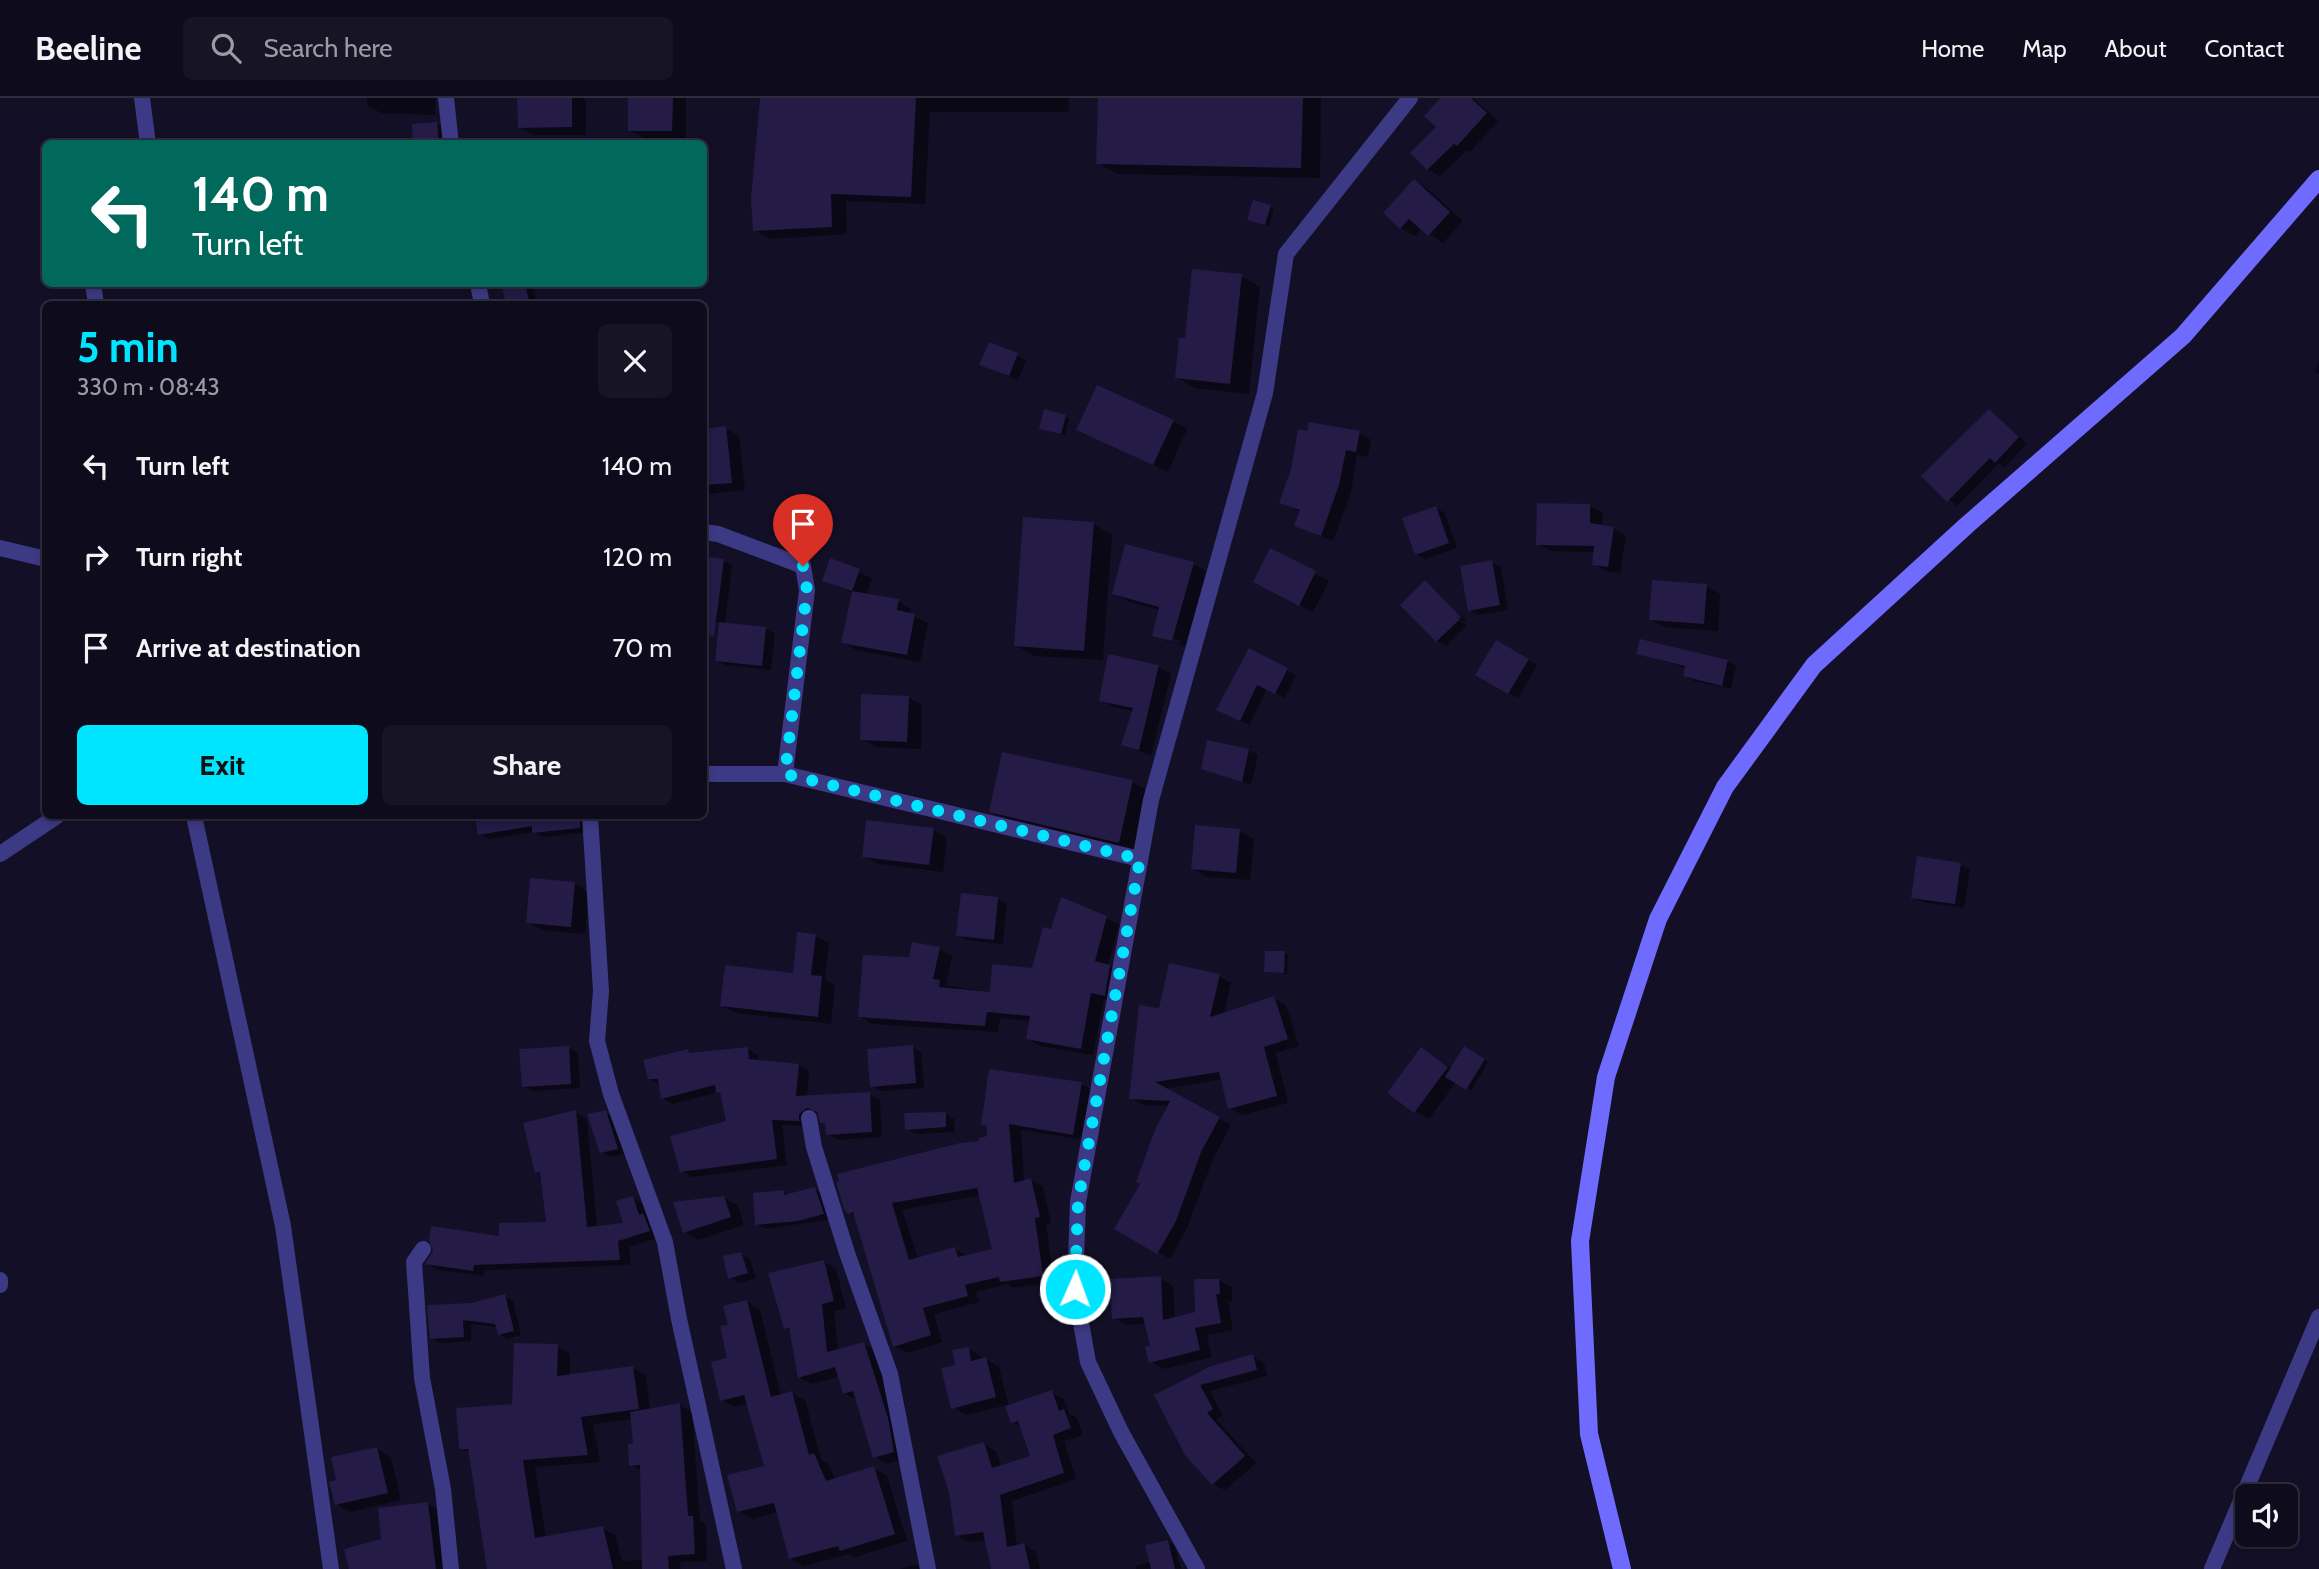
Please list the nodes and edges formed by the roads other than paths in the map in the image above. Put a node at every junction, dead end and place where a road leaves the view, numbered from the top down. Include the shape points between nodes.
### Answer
1 (142, 98) edge
2 (446, 98) edge
3 (1410, 98) edge
4 (147, 140) edge
5 (450, 140) edge
6 (2319, 179) edge
7 (707, 532) edge
8 (0, 548) edge
9 (42, 558) edge
10 (707, 774) edge
11 (785, 774) junction
12 (52, 819) edge
13 (195, 819) edge
14 (590, 819) edge
15 (0, 854) edge
16 (1140, 859) junction
17 (809, 1118) dead end
18 (423, 1249) dead end
19 (2319, 1317) edge
20 (331, 1569) edge
21 (451, 1569) edge
22 (734, 1569) edge
23 (929, 1569) edge
24 (1197, 1569) edge
25 (1622, 1569) edge
26 (2212, 1569) edge

1 - 4 street
2 - 5 street
3 - 16 street via 1286,254 1265,393 1151,800
6 - 25 street via 2183,335 1814,665 1726,787 1658,919 1606,1077 1580,1241 1589,1434
7 - 11 street via 803,566 807,590
8 - 9 street
10 - 11 street
11 - 16 street
12 - 15 street
13 - 20 street via 283,1226
14 - 22 street via 601,991 597,1041 611,1094 665,1242
16 - 24 street via 1078,1202 1075,1289 1088,1362
17 - 23 street via 847,1253 891,1374
18 - 21 street via 414,1262 422,1378 443,1489
19 - 26 street

